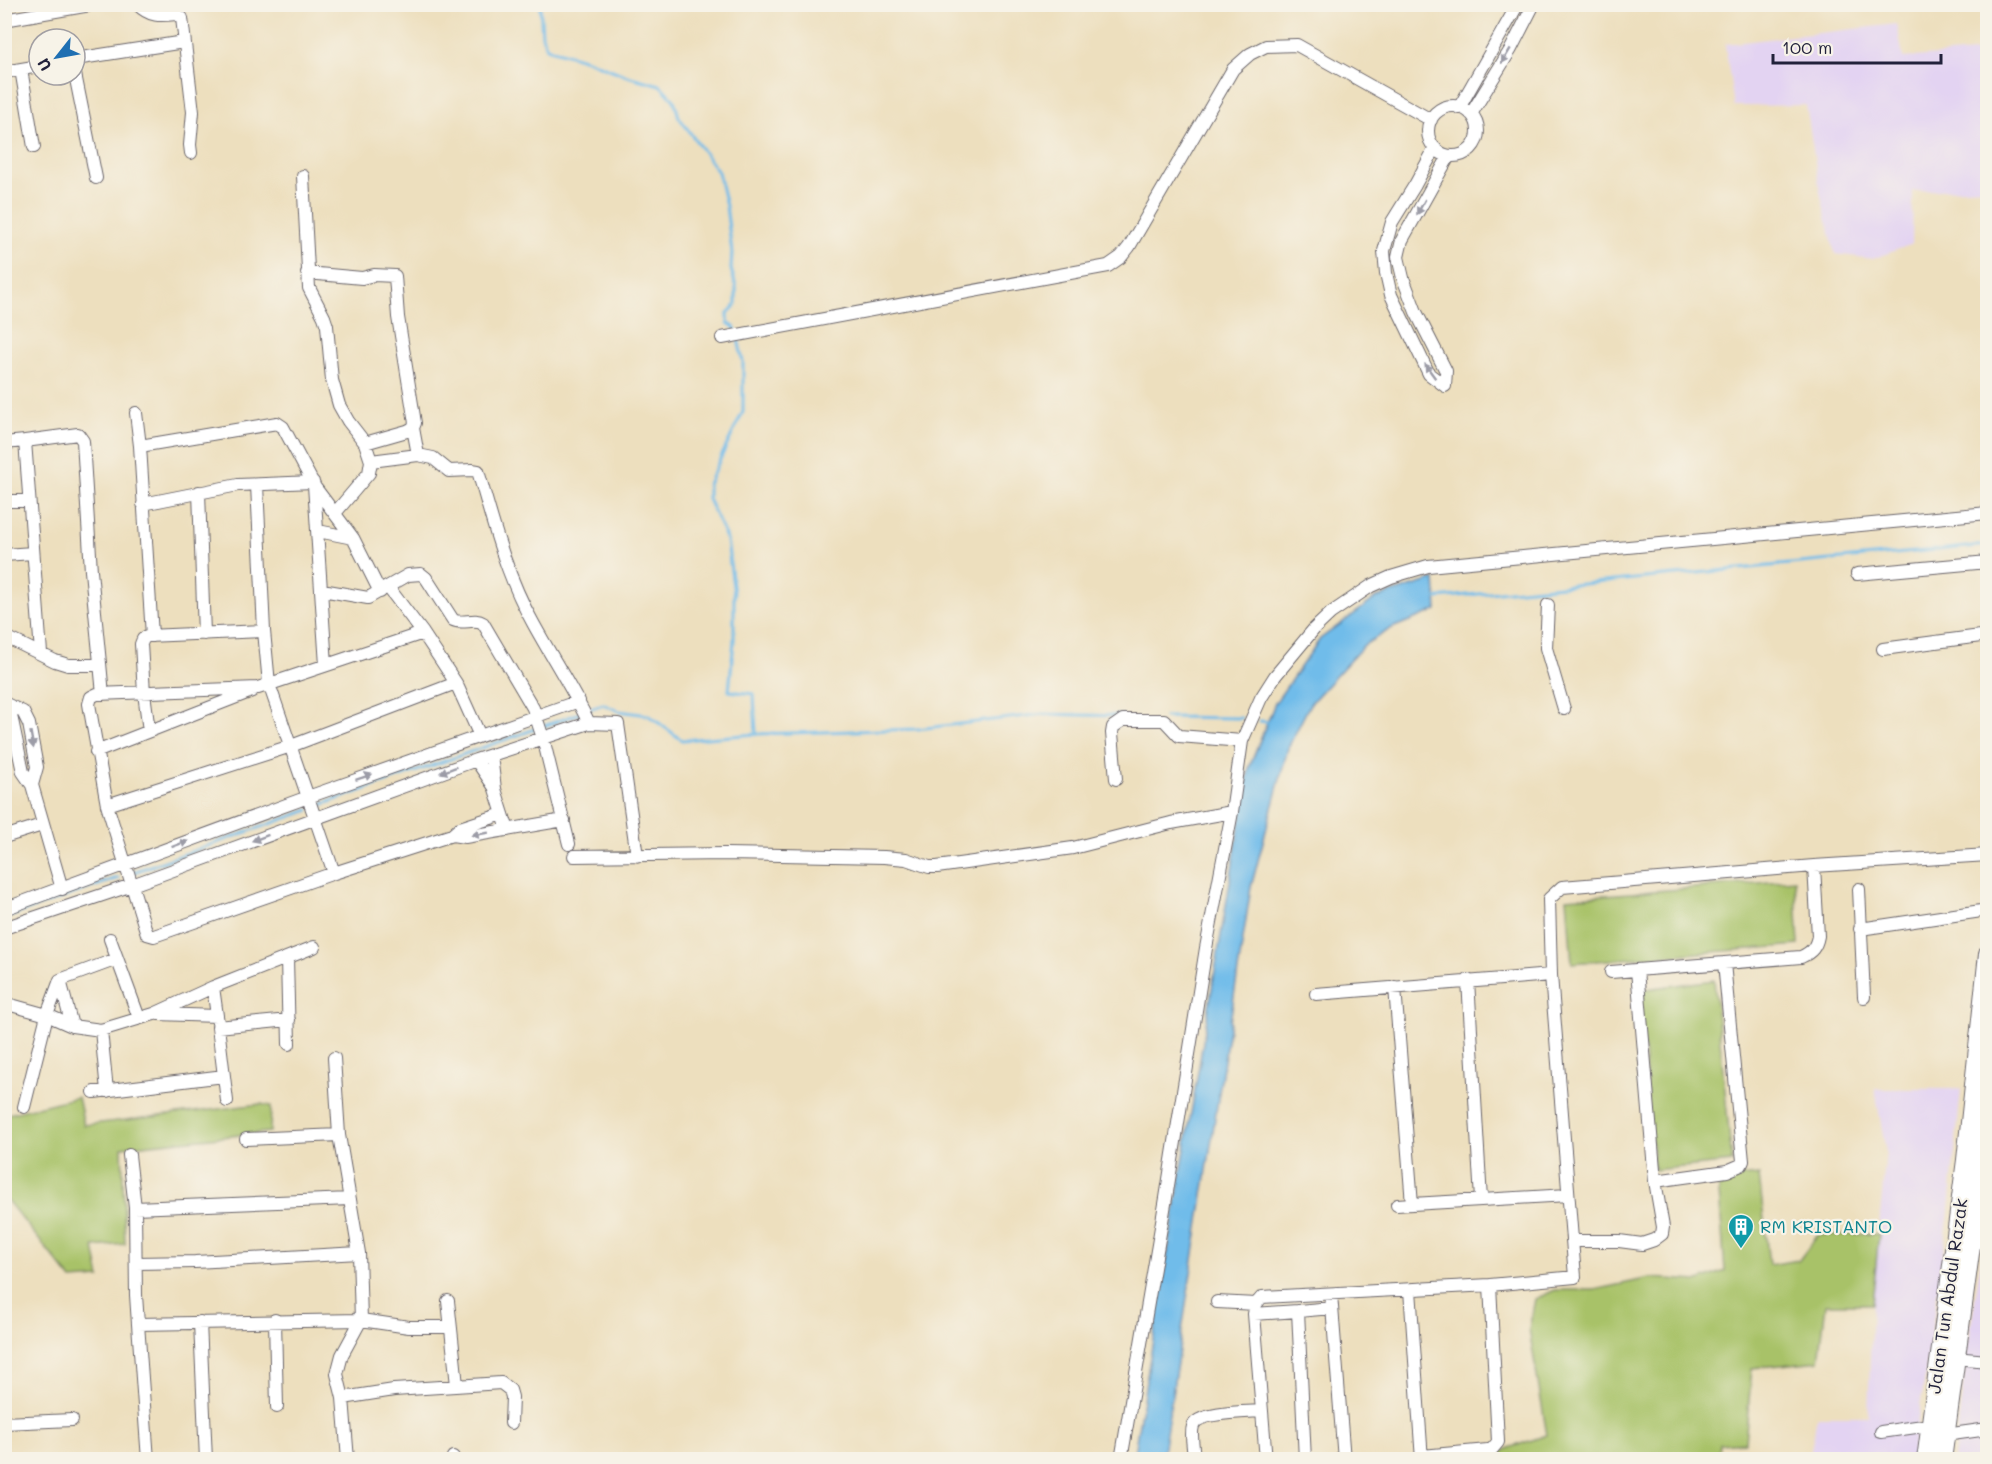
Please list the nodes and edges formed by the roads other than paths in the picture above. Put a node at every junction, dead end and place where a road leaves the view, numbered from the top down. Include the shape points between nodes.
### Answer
1 (96, 4) edge
2 (137, 4) edge
3 (1518, 4) edge
4 (1534, 4) edge
5 (4, 20) edge
6 (184, 42) junction
7 (87, 58) edge
8 (27, 68) edge
9 (21, 69) junction
10 (4, 72) edge
11 (78, 87) edge
12 (1459, 108) junction
13 (1471, 114) junction
14 (1431, 120) junction
15 (34, 147) dead end
16 (1435, 148) junction
17 (191, 153) dead end
18 (1449, 156) junction
19 (303, 176) dead end
20 (96, 178) dead end
21 (307, 273) junction
22 (722, 338) dead end
23 (136, 413) dead end
24 (413, 428) junction
25 (25, 441) junction
26 (4, 443) edge
27 (365, 443) junction
28 (140, 446) junction
29 (418, 455) junction
30 (371, 461) junction
31 (313, 484) junction
32 (257, 485) junction
33 (199, 492) junction
34 (4, 501) edge
35 (29, 501) junction
36 (143, 504) junction
37 (336, 513) junction
38 (1988, 513) edge
39 (318, 531) junction
40 (353, 538) junction
41 (33, 553) junction
42 (4, 555) edge
43 (1988, 562) edge
44 (1857, 574) dead end
45 (384, 589) junction
46 (322, 590) junction
47 (1548, 605) dead end
48 (264, 631) junction
49 (423, 633) junction
50 (204, 634) junction
51 (1988, 635) edge
52 (4, 636) edge
53 (152, 636) junction
54 (1883, 649) dead end
55 (41, 653) junction
56 (100, 665) junction
57 (326, 665) junction
58 (456, 683) junction
59 (264, 686) junction
60 (144, 693) junction
61 (103, 694) junction
62 (579, 701) junction
63 (7, 704) edge
64 (1564, 709) dead end
65 (537, 717) junction
66 (590, 723) junction
67 (149, 731) junction
68 (480, 736) junction
69 (543, 738) junction
70 (1242, 741) junction
71 (291, 746) junction
72 (96, 752) junction
73 (491, 755) junction
74 (476, 760) junction
75 (1116, 779) dead end
76 (495, 789) junction
77 (308, 797) junction
78 (107, 806) junction
79 (1232, 812) junction
80 (503, 814) junction
81 (315, 818) junction
82 (564, 820) junction
83 (42, 825) junction
84 (508, 830) junction
85 (452, 835) junction
86 (4, 837) edge
87 (1988, 855) edge
88 (637, 856) junction
89 (125, 864) junction
90 (1814, 866) junction
91 (334, 873) junction
92 (132, 885) junction
93 (62, 889) junction
94 (1859, 889) dead end
95 (4, 909) edge
96 (1988, 910) edge
97 (4, 928) edge
98 (1860, 929) junction
99 (110, 939) dead end
100 (314, 947) dead end
101 (1988, 954) edge
102 (287, 958) junction
103 (117, 959) junction
104 (1724, 963) junction
105 (1637, 970) junction
106 (1611, 972) dead end
107 (1551, 975) junction
108 (60, 980) junction
109 (1468, 980) junction
110 (213, 987) junction
111 (1395, 987) junction
112 (1316, 994) dead end
113 (1864, 997) dead end
114 (4, 1003) edge
115 (154, 1014) junction
116 (47, 1015) junction
117 (139, 1018) junction
118 (289, 1020) junction
119 (218, 1021) junction
120 (72, 1026) junction
121 (101, 1030) junction
122 (289, 1044) dead end
123 (334, 1058) dead end
124 (224, 1076) junction
125 (107, 1091) junction
126 (94, 1092) dead end
127 (227, 1101) dead end
128 (24, 1107) dead end
129 (1988, 1120) edge
130 (339, 1135) junction
131 (246, 1139) dead end
132 (129, 1155) dead end
133 (1979, 1161) edge
134 (1655, 1181) junction
135 (1568, 1195) junction
136 (350, 1199) junction
137 (1481, 1200) junction
138 (1412, 1204) junction
139 (1397, 1205) dead end
140 (135, 1209) junction
141 (1573, 1241) junction
142 (359, 1253) junction
143 (136, 1263) junction
144 (1490, 1285) junction
145 (1410, 1290) junction
146 (1330, 1294) junction
147 (448, 1301) dead end
148 (1217, 1302) dead end
149 (1332, 1308) junction
150 (1255, 1309) junction
151 (1298, 1311) junction
152 (275, 1320) junction
153 (361, 1320) junction
154 (200, 1322) junction
155 (138, 1324) junction
156 (450, 1327) junction
157 (1954, 1358) junction
158 (1988, 1361) edge
159 (457, 1385) junction
160 (343, 1398) junction
161 (277, 1407) dead end
162 (1261, 1411) junction
163 (72, 1420) dead end
164 (4, 1423) edge
165 (511, 1423) dead end
166 (1988, 1429) edge
167 (1937, 1430) junction
168 (1881, 1432) dead end
169 (1422, 1458) edge
170 (148, 1460) edge
171 (206, 1460) edge
172 (348, 1460) edge
173 (1121, 1460) edge
174 (1194, 1460) edge
175 (1266, 1460) edge
176 (1305, 1460) edge
177 (1344, 1460) edge
178 (1926, 1460) edge
179 (1942, 1460) edge

1 - 5 street
2 - 6 street via 155,16 179,15
3 - 12 street
4 -> 13 street
6 - 7 street
6 - 17 street via 193,112
8 - 9 street
9 - 10 street
9 - 15 street
11 - 20 street
12 - 13 street
12 - 14 street via 1439,110
13 - 18 street via 1477,128 1475,143 1464,154
14 - 16 street via 1428,132
14 - 22 street via 1297,45 1266,46 1233,69 1129,247 1108,266
16 - 18 street
18 -> 16 street via 1402,240 1398,258 1416,312 1446,371 1445,386 1429,374 1391,295 1384,250 1392,222
19 - 21 street
21 - 24 street via 362,278 395,276 415,416
21 - 27 street via 309,288 327,326 335,396 348,422
23 - 28 street
24 - 27 street
24 - 29 street
25 - 26 street
25 - 35 street
25 - 56 street via 78,434 82,438
27 - 30 street
28 - 31 street via 277,423 286,431
28 - 36 street
29 - 30 street
29 - 62 street via 433,458 449,471 478,471 501,553 532,622
30 - 37 street via 369,473
31 - 32 street
31 - 37 street
31 - 39 street
32 - 33 street
32 - 48 street
33 - 36 street
33 - 50 street
34 - 35 street
35 - 41 street
36 - 53 street
37 - 40 street
38 - 70 street via 1411,570 1354,596 1314,629 1265,690
39 - 40 street
39 - 46 street
40 - 45 street
41 - 42 street
41 - 55 street
43 - 44 street
45 - 46 street via 368,598
45 - 49 street
45 - 65 street via 408,575 421,574 453,620 481,622
46 - 57 street
47 - 64 street via 1546,648
48 - 50 street
48 - 59 street
49 - 57 street
49 - 58 street
50 - 53 street
51 - 54 street
52 - 55 street
53 - 60 street via 141,641
55 - 56 street via 68,664
56 - 61 street
57 - 59 street
58 - 68 street
58 - 71 street
59 - 60 street
59 - 67 street
59 - 71 street
60 - 61 street
60 - 67 street
61 - 72 street via 93,695 90,700
62 - 65 street
62 - 66 street
63 - 83 street via 23,712 29,724 37,767 32,785
65 - 68 street
65 - 69 street
66 - 69 street
66 - 88 street via 618,724
67 - 72 street
77 -> 68 street
69 - 73 street
69 - 82 street
70 - 75 street via 1179,736 1164,720 1123,720 1113,727 1112,733
70 - 79 street
71 - 77 street
71 - 78 street
72 - 78 street
73 - 74 street
73 - 76 street
74 - 76 street
74 -> 81 street
76 - 80 street
77 - 81 street
89 -> 77 street
78 - 89 street
79 - 88 street via 1073,848 937,867 884,857
79 - 173 street
80 - 84 street
80 - 85 street via 460,828
81 - 91 street
81 -> 92 street
82 - 84 street
82 - 88 street via 572,850
83 - 86 street
83 - 93 street
84 -> 85 street via 465,837
85 - 91 street
87 - 90 street
89 - 92 street
89 - 93 street
90 - 104 street via 1818,936 1812,951 1801,957
90 - 107 street via 1562,887 1549,899
91 - 92 street via 154,936 147,934
92 - 97 street
93 - 95 street
94 - 98 street
96 - 98 street
98 - 113 street
99 - 103 street
100 - 102 street
101 - 133 main road, Jalan Tun Abdul Razak
102 - 110 street
102 - 118 street
103 - 108 street
103 - 117 street
104 - 105 street
104 - 134 street via 1743,1161 1727,1171
105 - 106 street
105 - 134 street
107 - 109 street
107 - 135 street
108 - 116 street
108 - 120 street
109 - 111 street
109 - 137 street
110 - 115 street
110 - 119 street
111 - 112 street
111 - 138 street
114 - 116 street
115 - 117 street
115 - 119 street
116 - 120 street
116 - 128 street
117 - 121 street
118 - 119 street
118 - 122 street
119 - 124 street
120 - 121 street
121 - 125 street
123 - 130 street
124 - 125 street
124 - 127 street
125 - 126 street
129 - 133 main road, Jalan Tun Abdul Razak
130 - 131 street
130 - 136 street
132 - 140 street
133 - 157 main road, Jalan Tun Abdul Razak
133 - 167 main road, Jalan Tun Abdul Razak
134 - 141 street via 1664,1227 1654,1240 1642,1245
135 - 137 street
135 - 141 street
136 - 140 street
136 - 142 street
137 - 138 street
138 - 139 street
140 - 143 street
141 - 144 street via 1575,1277
142 - 143 street
142 - 153 street
143 - 155 street
144 - 145 street
144 - 169 street via 1498,1442 1488,1450
145 - 146 street
145 - 169 street
146 - 149 street
146 - 150 street via 1267,1296
147 - 156 street
148 - 150 street
149 - 151 street
149 - 177 street
150 - 151 street
150 - 162 street
151 - 176 street
152 - 153 street
152 - 154 street
152 - 161 street
153 - 156 street via 409,1327
153 - 160 street via 342,1355 337,1374
154 - 155 street
154 - 171 street
155 - 170 street
156 - 159 street
157 - 158 street
157 - 167 main road, Jalan Tun Abdul Razak
159 - 160 street
159 - 165 street via 506,1385 512,1397
160 - 172 street
162 - 174 street via 1210,1415 1197,1420 1192,1427
162 - 175 street
163 - 164 street
166 - 167 street
167 - 168 street
167 - 178 main road, Jalan Tun Abdul Razak
167 - 179 main road, Jalan Tun Abdul Razak

